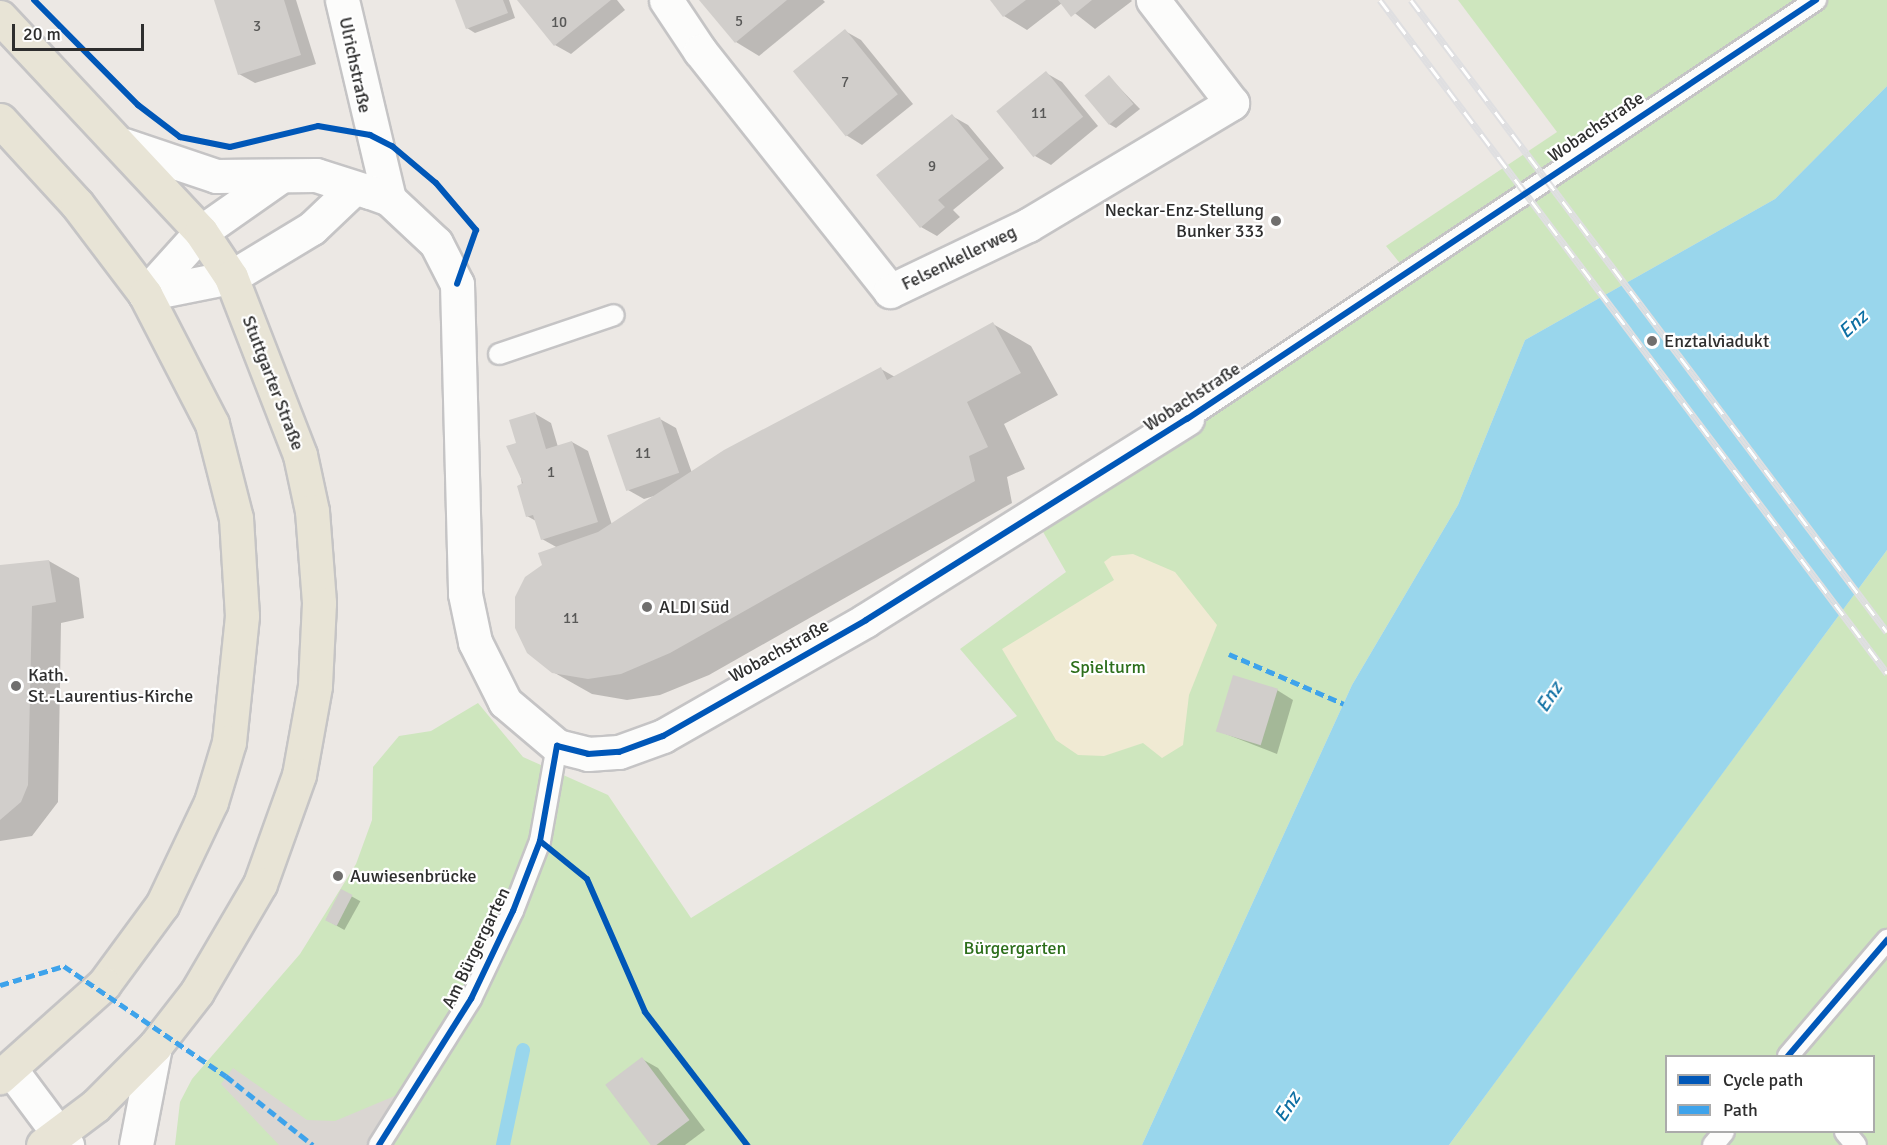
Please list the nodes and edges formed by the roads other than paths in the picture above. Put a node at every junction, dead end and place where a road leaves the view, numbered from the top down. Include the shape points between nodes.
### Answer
1 (342, 0) edge
2 (666, 0) edge
3 (1153, 0) edge
4 (1816, 0) edge
5 (0, 17) edge
6 (0, 120) edge
7 (124, 145) junction
8 (281, 177) junction
9 (353, 189) junction
10 (389, 199) junction
11 (201, 232) junction
12 (231, 277) junction
13 (145, 294) junction
14 (614, 315) dead end
15 (498, 354) dead end
16 (1186, 419) joint
17 (556, 746) junction
18 (1887, 940) edge
19 (154, 1046) junction
20 (1789, 1055) edge
21 (6, 1073) edge
22 (1722, 1133) edge
23 (1847, 1133) edge
24 (56, 1142) edge
25 (136, 1145) edge
26 (379, 1145) edge
27 (1713, 1145) edge
28 (1856, 1145) edge

1 - 10 street, Ulrichstraße
2 - 3 street, Felsenkellerweg via 890,291 1028,225 1232,103
4 - 16 lane, Wobachstraße
5 - 7 main road, Stuttgarter Straße
6 - 13 main road via 77,204
7 - 8 street, Wobachstraße via 216,176
7 - 11 main road, Stuttgarter Straße
8 - 9 street, Wobachstraße via 316,175
8 - 11 street
9 - 10 street, Wobachstraße
9 - 12 street via 312,228
10 - 17 street, Wobachstraße via 436,243 457,284 465,594 475,642 506,702
11 - 12 main road, Stuttgarter Straße
11 - 13 street
12 - 13 street
12 - 19 main road, Stuttgarter Straße via 300,454 312,511 319,603 315,687 299,775 260,884 196,992
13 - 21 main road via 212,423 236,518 242,616 229,742 189,853 135,946 63,1027
14 - 15 lane
16 - 17 street, Wobachstraße via 866,620 663,736 619,752 588,754
17 - 26 lane, Am Bürgergarten via 540,841 513,911 471,999
18 - 20 lane
19 - 24 main road, Stuttgarter Straße
19 - 25 street
21 - 24 street
22 - 27 lane
23 - 28 lane

